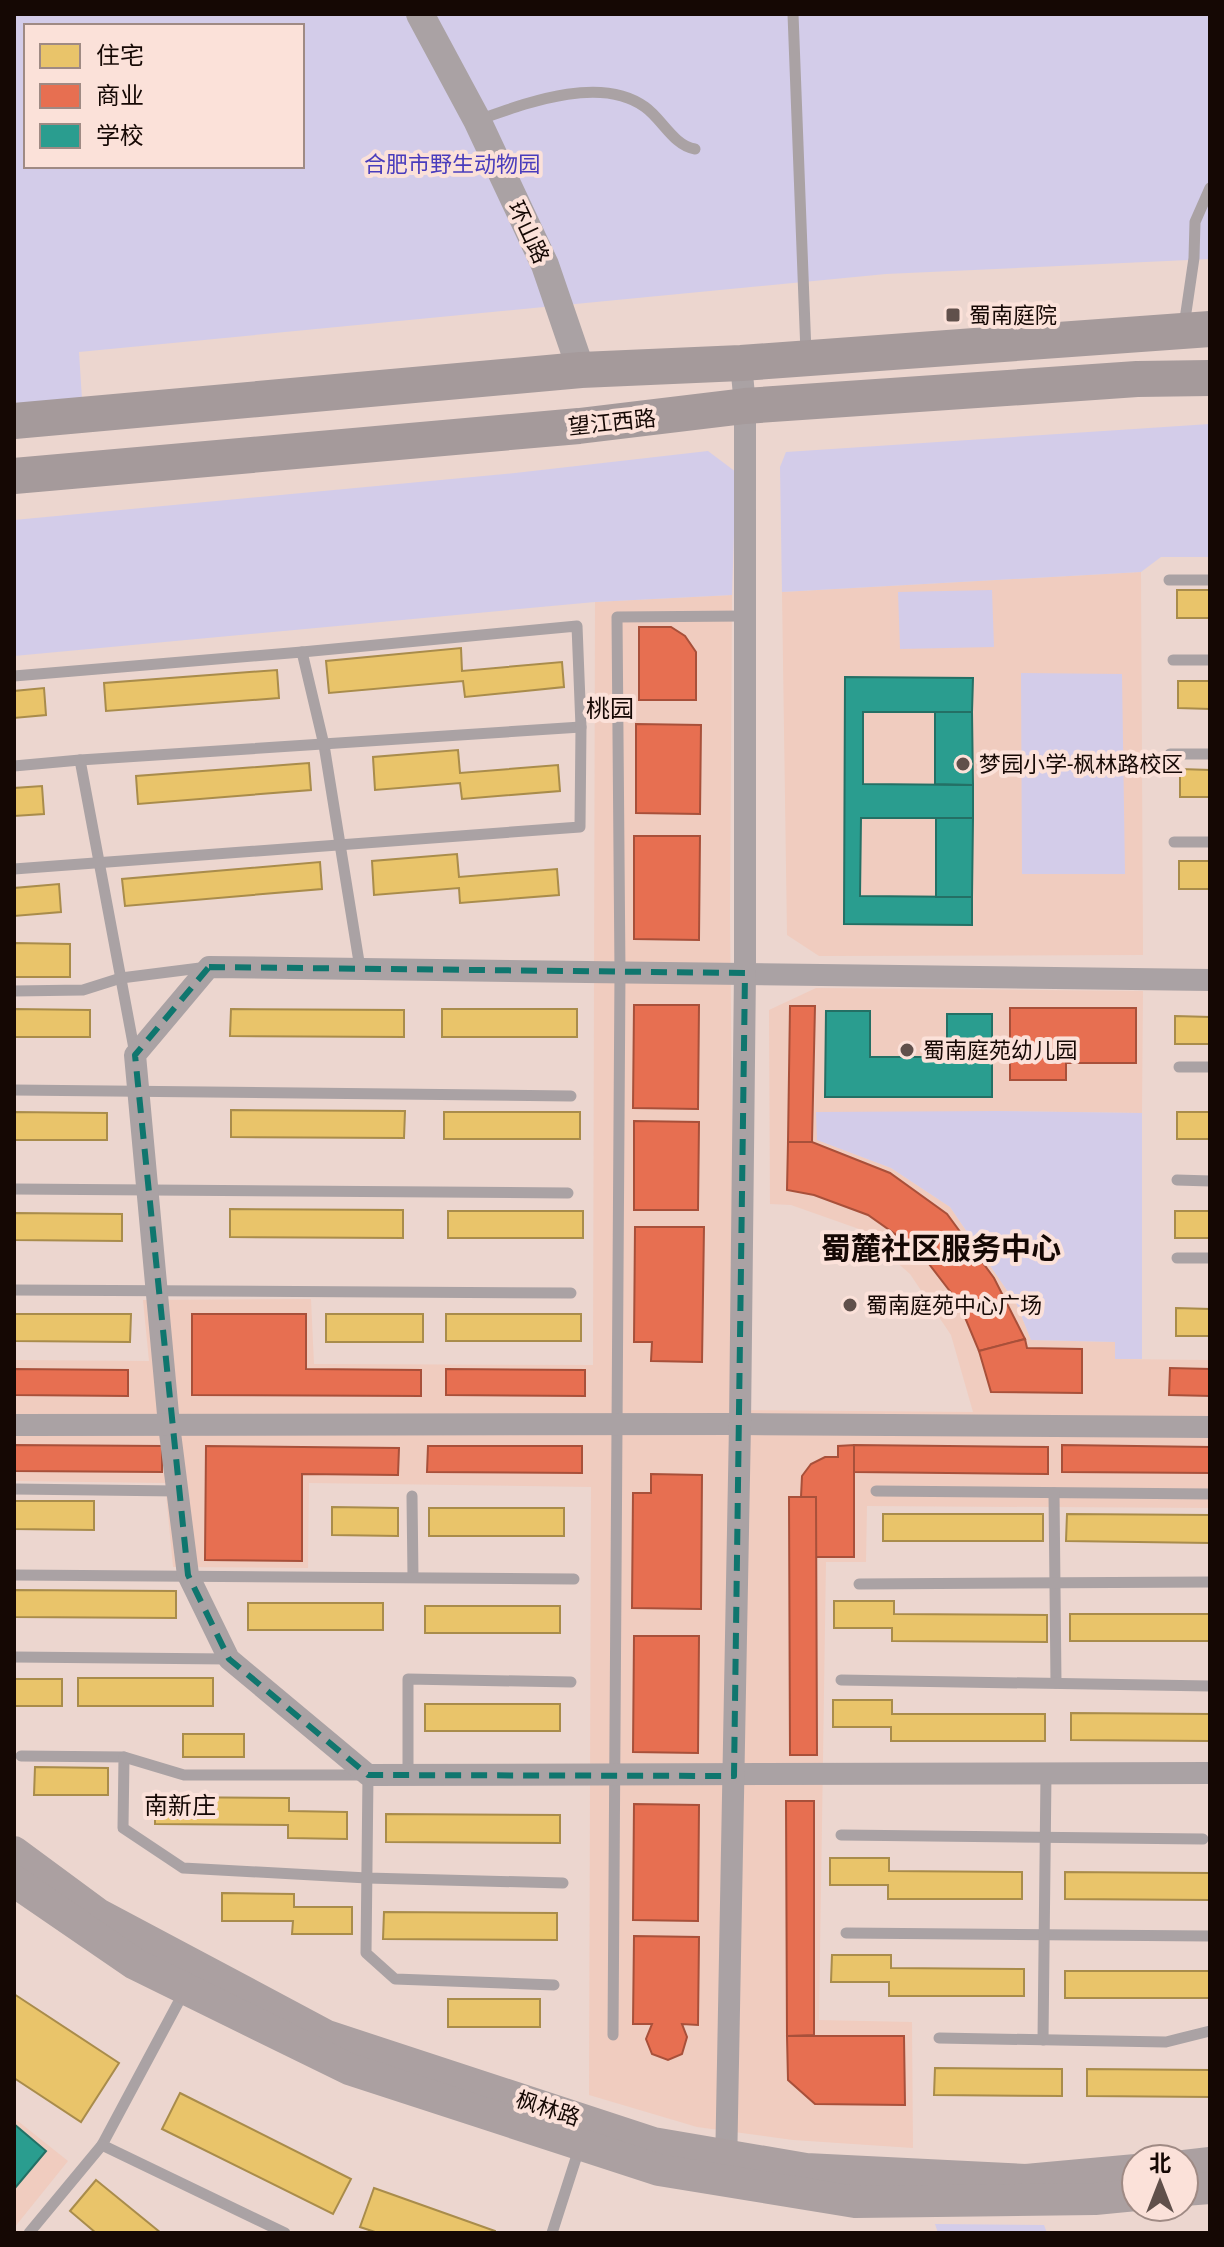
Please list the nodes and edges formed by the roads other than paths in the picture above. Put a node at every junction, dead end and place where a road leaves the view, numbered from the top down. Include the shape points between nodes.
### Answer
1 (420, 14) edge
2 (793, 14) edge
3 (477, 120) junction
4 (695, 149) dead end
5 (1210, 188) edge
6 (1197, 330) edge
7 (806, 358) junction
8 (741, 363) junction
9 (581, 370) junction
10 (1210, 378) edge
11 (745, 406) junction
12 (14, 421) edge
13 (14, 476) edge
14 (1169, 580) dead end
15 (1210, 580) edge
16 (745, 616) junction
17 (302, 652) junction
18 (1173, 660) dead end
19 (1210, 660) edge
20 (14, 676) edge
21 (581, 727) junction
22 (324, 745) junction
23 (1170, 754) dead end
24 (1210, 754) edge
25 (80, 760) junction
26 (14, 766) edge
27 (1174, 842) dead end
28 (1210, 842) edge
29 (342, 844) junction
30 (99, 861) junction
31 (14, 869) edge
32 (209, 967) junction
33 (360, 968) junction
34 (620, 972) junction
35 (745, 973) junction
36 (121, 978) junction
37 (1210, 980) edge
38 (14, 991) edge
39 (135, 1055) junction
40 (1179, 1067) dead end
41 (1210, 1067) edge
42 (14, 1090) edge
43 (139, 1093) junction
44 (571, 1096) dead end
45 (1177, 1180) dead end
46 (1210, 1181) edge
47 (14, 1189) edge
48 (148, 1191) junction
49 (568, 1193) dead end
50 (1177, 1258) dead end
51 (1210, 1258) edge
52 (14, 1290) edge
53 (157, 1291) junction
54 (571, 1293) dead end
55 (616, 1424) junction
56 (740, 1424) junction
57 (14, 1425) edge
58 (169, 1425) junction
59 (1210, 1427) edge
60 (14, 1489) edge
61 (177, 1491) junction
62 (876, 1491) dead end
63 (1054, 1493) junction
64 (1210, 1494) edge
65 (412, 1496) dead end
66 (14, 1575) edge
67 (188, 1575) junction
68 (413, 1577) junction
69 (574, 1579) dead end
70 (1210, 1582) edge
71 (1055, 1583) junction
72 (859, 1584) dead end
73 (14, 1657) edge
74 (229, 1659) junction
75 (841, 1680) dead end
76 (571, 1682) dead end
77 (1056, 1683) junction
78 (1210, 1686) edge
79 (21, 1756) dead end
80 (124, 1757) junction
81 (1210, 1773) edge
82 (408, 1774) junction
83 (1046, 1774) junction
84 (368, 1775) junction
85 (614, 1776) junction
86 (734, 1776) junction
87 (841, 1835) dead end
88 (1045, 1837) junction
89 (1203, 1839) dead end
90 (14, 1852) edge
91 (367, 1878) junction
92 (14, 1881) edge
93 (563, 1883) dead end
94 (846, 1933) dead end
95 (1044, 1935) junction
96 (1210, 1936) edge
97 (191, 1978) junction
98 (554, 1985) dead end
99 (1210, 2031) edge
100 (613, 2035) dead end
101 (939, 2038) dead end
102 (1043, 2040) junction
103 (583, 2132) junction
104 (102, 2145) junction
105 (726, 2168) junction
106 (1120, 2171) edge
107 (1120, 2197) edge
108 (29, 2233) edge
109 (285, 2233) edge
110 (552, 2233) edge

1 - 3 street, 环山路
2 - 7 lane
3 - 4 lane via 558,94 611,93 643,105 685,148
3 - 9 street, 环山路 via 545,265
5 - 6 lane via 1195,222
6 - 7 main road
7 - 8 main road
8 - 9 main road
8 - 11 street
9 - 12 main road
10 - 11 main road, 望江西路
11 - 13 main road, 望江西路 via 579,426
11 - 16 street
14 - 15 lane
16 - 34 lane via 617,617
16 - 35 street
17 - 20 lane
17 - 21 lane via 577,626
17 - 22 lane
18 - 19 lane
21 - 22 lane
21 - 29 lane via 580,827
22 - 25 lane
22 - 29 lane
23 - 24 lane
25 - 26 lane
25 - 30 lane
27 - 28 lane
29 - 30 lane
29 - 33 lane
30 - 31 lane
30 - 36 lane
32 - 33 street
32 - 36 lane
32 - 39 street
33 - 34 street
34 - 35 street
34 - 55 lane
35 - 37 street
35 - 56 street
36 - 38 lane via 83,990
36 - 39 lane
39 - 43 street
40 - 41 lane
42 - 43 lane
43 - 44 lane
43 - 48 street
45 - 46 lane
47 - 48 lane
48 - 49 lane
48 - 53 street
50 - 51 lane
52 - 53 lane
53 - 54 lane
53 - 58 street
55 - 56 street
55 - 58 street
55 - 85 lane
56 - 59 street
56 - 86 street
57 - 58 street
58 - 61 street
60 - 61 lane
61 - 67 street
62 - 63 lane
63 - 64 lane
63 - 71 lane
65 - 68 lane
66 - 67 lane
67 - 68 lane
67 - 74 street
68 - 69 lane
70 - 71 lane
71 - 72 lane
71 - 77 lane
73 - 74 lane
74 - 84 street
75 - 77 lane
76 - 82 lane via 408,1679
77 - 78 lane
79 - 80 lane
80 - 84 lane via 184,1775
80 - 91 lane via 123,1828 183,1868
81 - 83 street
82 - 84 street
82 - 85 street
83 - 86 street
83 - 88 lane
84 - 91 lane
85 - 86 street
85 - 100 lane
86 - 105 street
87 - 88 lane
88 - 89 lane
88 - 95 lane
90 - 97 main road, 枫林路
91 - 93 lane
91 - 98 lane via 366,1953 395,1979
92 - 97 main road, 枫林路 via 135,1964
94 - 95 lane
95 - 96 lane
95 - 102 lane
97 - 103 main road, 枫林路 via 349,2069
97 - 104 lane
99 - 102 lane via 1166,2042
101 - 102 lane
103 - 105 main road, 枫林路 via 659,2170
103 - 110 lane
104 - 108 lane
104 - 109 lane
105 - 106 main road, 枫林路 via 1026,2180
105 - 107 main road, 枫林路 via 855,2202

